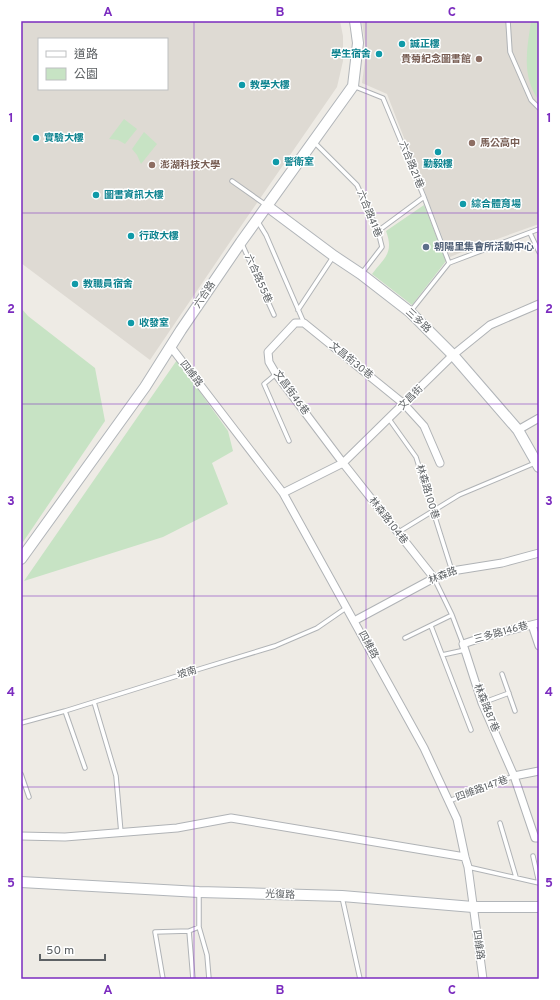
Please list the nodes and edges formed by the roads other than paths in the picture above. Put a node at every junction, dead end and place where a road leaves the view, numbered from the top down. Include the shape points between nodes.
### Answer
1 (355, 21) edge
2 (508, 21) edge
3 (353, 86) junction
4 (539, 108) edge
5 (314, 142) junction
6 (232, 181) dead end
7 (424, 197) junction
8 (267, 206) junction
9 (257, 221) junction
10 (539, 229) edge
11 (378, 231) junction
12 (530, 233) junction
13 (241, 242) junction
14 (539, 252) edge
15 (334, 256) junction
16 (449, 263) junction
17 (362, 274) junction
18 (539, 304) edge
19 (298, 310) junction
20 (410, 312) junction
21 (274, 315) dead end
22 (304, 323) junction
23 (171, 347) junction
24 (453, 355) junction
25 (276, 374) junction
26 (404, 404) junction
27 (539, 418) edge
28 (389, 419) junction
29 (518, 430) junction
30 (289, 441) dead end
31 (343, 463) junction
32 (440, 463) dead end
33 (538, 465) edge
34 (283, 493) junction
35 (432, 510) junction
36 (397, 533) junction
37 (539, 553) edge
38 (21, 559) edge
39 (452, 571) junction
40 (434, 578) junction
41 (346, 608) junction
42 (452, 615) junction
43 (354, 621) junction
44 (536, 624) edge
45 (431, 626) junction
46 (405, 638) dead end
47 (539, 646) edge
48 (464, 647) junction
49 (442, 655) junction
50 (502, 674) dead end
51 (509, 693) junction
52 (94, 702) junction
53 (482, 703) junction
54 (65, 711) junction
55 (515, 711) dead end
56 (21, 723) edge
57 (471, 730) dead end
58 (85, 768) dead end
59 (539, 771) edge
60 (21, 774) edge
61 (514, 776) junction
62 (29, 797) dead end
63 (449, 801) junction
64 (500, 823) dead end
65 (121, 833) junction
66 (21, 836) edge
67 (537, 838) edge
68 (533, 856) dead end
69 (464, 857) junction
70 (468, 867) junction
71 (516, 877) junction
72 (21, 882) edge
73 (199, 892) junction
74 (342, 896) junction
75 (473, 907) junction
76 (539, 907) edge
77 (199, 927) junction
78 (189, 931) junction
79 (163, 979) edge
80 (192, 979) edge
81 (209, 979) edge
82 (360, 979) edge
83 (483, 979) edge

1 - 3 street, 六合路 via 358,43
2 - 4 lane via 510,52 531,100
3 - 5 street, 六合路
3 - 7 lane, 六合路21巷 via 383,98
5 - 8 street, 六合路
5 - 11 lane, 六合路41巷 via 357,185
6 - 8 lane
7 - 11 lane
7 - 16 lane, 六合路21巷
8 - 9 street, 六合路
8 - 15 street, 三多路
9 - 13 street, 六合路
9 - 19 lane via 266,235
10 - 12 lane
11 - 17 lane, 六合路41巷 via 382,247
12 - 14 lane
12 - 16 lane
13 - 21 lane, 六合路55巷
13 - 23 street, 六合路
15 - 17 street, 三多路
15 - 19 lane
16 - 20 lane
17 - 20 street, 三多路
18 - 24 street, 文昌街 via 490,325
19 - 22 lane
20 - 24 street, 三多路
22 - 25 street, 文昌街46巷 via 295,323 268,352 269,362
22 - 26 street, 文昌街30巷
23 - 34 street, 四維路
23 - 38 street, 六合路
24 - 26 street, 文昌街
24 - 29 street, 三多路
25 - 30 lane via 264,384
25 - 31 street, 文昌街46巷
26 - 28 street, 文昌街
26 - 32 street, 文昌街30巷 via 424,426
27 - 29 street
28 - 31 street, 文昌街
28 - 35 lane, 林森路100巷 via 416,457
29 - 33 street, 三多路
31 - 34 street, 文昌街
31 - 36 street, 林森路104巷
33 - 35 lane via 459,494
34 - 41 street, 四維路
35 - 36 lane
35 - 39 lane, 林森路100巷
36 - 40 street, 林森路104巷
37 - 39 street, 林森路 via 502,563
39 - 40 street, 林森路
40 - 42 lane, 林森路87巷
40 - 43 street, 林森路
41 - 43 street, 四維路
41 - 52 lane, 坡南 via 317,628 275,646
42 - 45 lane
42 - 48 lane, 林森路87巷
43 - 63 street, 四維路 via 424,748
44 - 47 street
44 - 48 street, 三多路146巷 via 484,637
45 - 46 lane
45 - 49 lane
48 - 49 lane
48 - 53 street, 林森路87巷
49 - 57 lane
50 - 51 lane
51 - 53 lane
51 - 55 lane
52 - 54 lane, 坡南
52 - 65 lane via 116,776
53 - 61 street, 林森路87巷
54 - 56 lane, 坡南
54 - 58 lane
59 - 61 street
60 - 62 lane
61 - 63 lane, 四維路147巷
61 - 67 street, 林森路87巷
63 - 69 street, 四維路 via 457,819
64 - 71 lane
65 - 66 street via 65,837
65 - 69 street via 177,828 232,818
68 - 71 lane via 539,883
69 - 70 street, 四維路
70 - 71 lane
70 - 75 street, 四維路
72 - 73 street, 光復路
73 - 74 street, 光復路
73 - 77 lane
74 - 75 street, 光復路
74 - 82 lane
75 - 76 street, 光復路
75 - 83 street, 四維路
77 - 78 lane
77 - 81 lane via 207,955
78 - 79 lane via 155,932
78 - 80 lane

